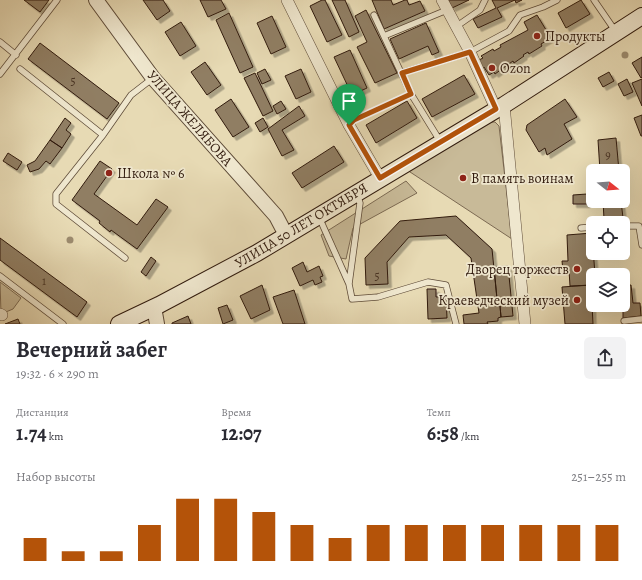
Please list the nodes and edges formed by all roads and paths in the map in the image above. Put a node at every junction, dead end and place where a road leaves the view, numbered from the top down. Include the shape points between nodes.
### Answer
1 (57, 0) edge
2 (96, 0) edge
3 (287, 0) edge
4 (485, 0) edge
5 (557, 0) edge
6 (594, 0) edge
7 (444, 5) edge
8 (374, 15) dead end
9 (642, 16) edge
10 (457, 26) junction
11 (616, 32) junction
12 (384, 36) junction
13 (0, 42) edge
14 (470, 52) junction
15 (16, 54) junction
16 (20, 68) dead end
17 (402, 73) junction
18 (0, 74) edge
19 (153, 78) junction
20 (411, 94) junction
21 (500, 107) junction
22 (349, 125) junction
23 (103, 135) junction
24 (441, 142) junction
25 (380, 178) junction
26 (356, 192) junction
27 (318, 215) junction
28 (630, 226) edge
29 (581, 228) dead end
30 (586, 228) edge
31 (286, 235) junction
32 (642, 245) edge
33 (124, 258) dead end
34 (0, 276) edge
35 (349, 284) junction
36 (154, 307) junction
37 (642, 319) edge
38 (624, 321) dead end
39 (63, 324) edge
40 (118, 324) edge
41 (158, 324) edge
42 (456, 324) edge
43 (525, 324) edge

1 - 15 lane
2 - 19 street, УЛИЦА ЖЕЛЯБОВА
3 - 22 street
4 - 10 lane via 480,10
5 - 14 lane via 520,15 509,31
6 - 11 lane
7 - 10 street
7 - 12 lane
8 - 12 lane
9 - 11 main road, УЛИЦА 50 ЛЕТ ОКТЯБРЯ
10 - 14 street
11 - 21 main road, УЛИЦА 50 ЛЕТ ОКТЯБРЯ
12 - 17 lane
13 - 15 lane
14 - 17 lane
14 - 21 street
15 - 18 lane
16 - 23 lane
17 - 20 lane
19 - 23 lane via 131,95
19 - 31 street, УЛИЦА ЖЕЛЯБОВА via 276,216
20 - 22 lane via 354,120
20 - 24 lane
21 - 24 main road, УЛИЦА 50 ЛЕТ ОКТЯБРЯ
21 - 43 street
22 - 25 street
23 - 33 lane via 56,194 56,204
24 - 25 main road, УЛИЦА 50 ЛЕТ ОКТЯБРЯ
25 - 26 main road, УЛИЦА 50 ЛЕТ ОКТЯБРЯ
26 - 27 main road, УЛИЦА 50 ЛЕТ ОКТЯБРЯ
26 - 35 lane via 360,203
27 - 31 main road, УЛИЦА 50 ЛЕТ ОКТЯБРЯ
27 - 35 lane
28 - 32 lane via 639,226
29 - 30 lane
31 - 36 main road, УЛИЦА 50 ЛЕТ ОКТЯБРЯ
34 - 39 lane
35 - 42 lane via 352,299 378,297 428,282 446,285
36 - 40 main road, УЛИЦА 50 ЛЕТ ОКТЯБРЯ
36 - 41 street
37 - 38 lane

